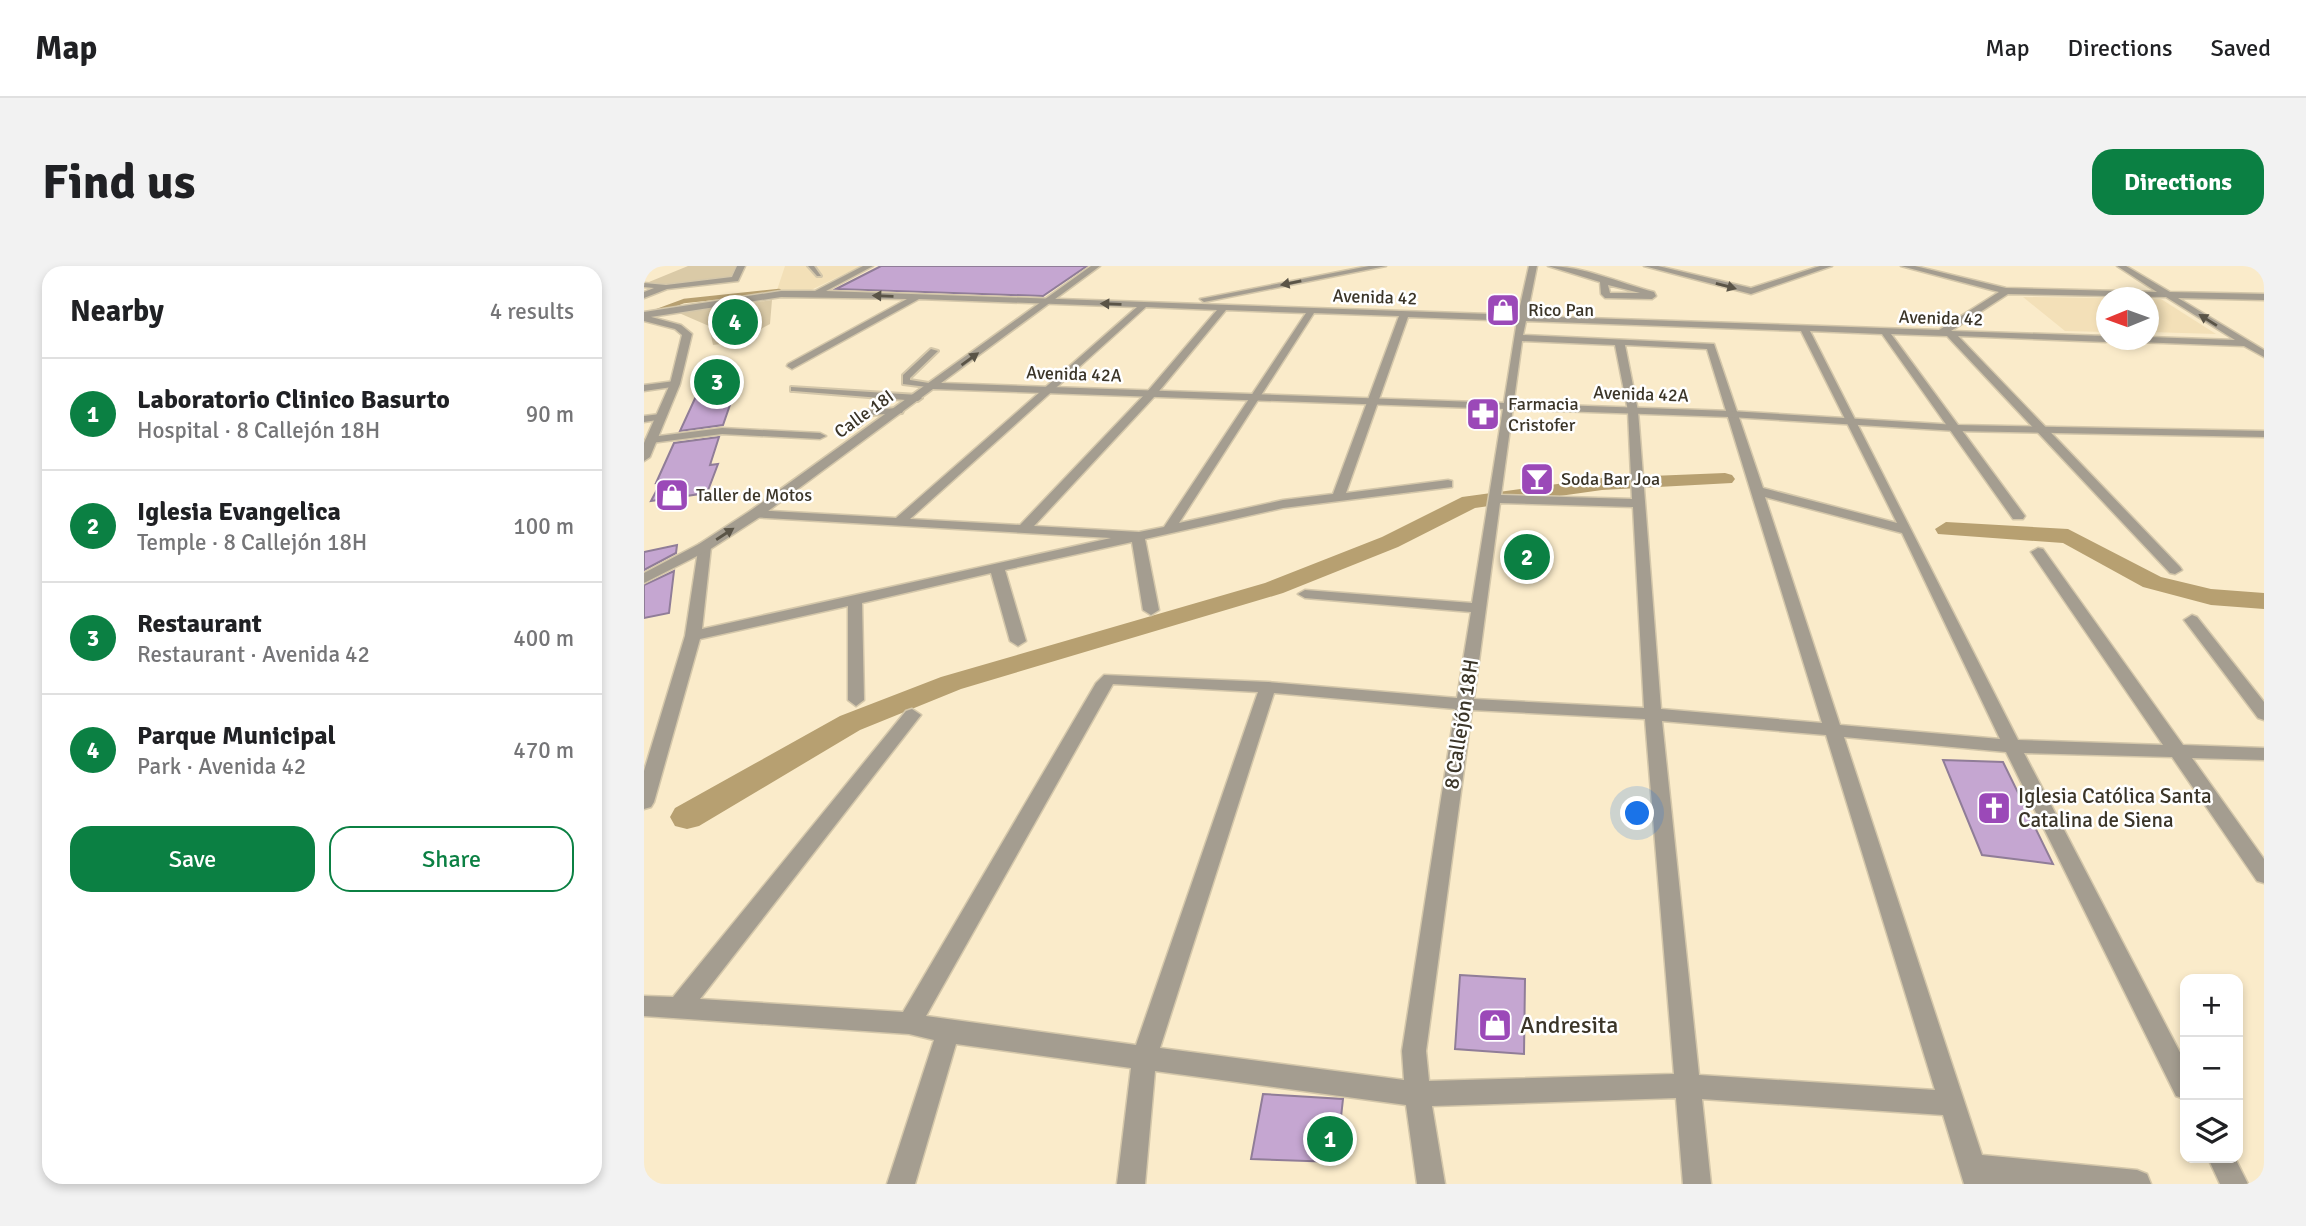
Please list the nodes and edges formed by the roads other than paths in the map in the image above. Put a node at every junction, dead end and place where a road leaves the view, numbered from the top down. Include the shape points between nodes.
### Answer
1 (741, 266) edge
2 (811, 266) edge
3 (869, 266) edge
4 (1096, 266) edge
5 (1382, 266) edge
6 (1533, 266) edge
7 (1552, 266) edge
8 (1648, 266) edge
9 (1828, 266) edge
10 (1905, 266) edge
11 (2121, 266) edge
12 (819, 275) dead end
13 (1604, 281) junction
14 (644, 285) edge
15 (666, 287) junction
16 (2006, 291) junction
17 (816, 293) junction
18 (644, 295) edge
19 (917, 297) junction
20 (2171, 297) junction
21 (2264, 297) edge
22 (1049, 302) junction
23 (1144, 305) junction
24 (1173, 305) junction
25 (1224, 307) junction
26 (1312, 310) junction
27 (1405, 313) junction
28 (644, 317) edge
29 (1522, 317) junction
30 (1805, 330) junction
31 (1885, 332) junction
32 (1946, 334) junction
33 (1518, 338) junction
34 (2096, 338) edge
35 (1619, 341) junction
36 (2159, 341) edge
37 (2245, 343) junction
38 (934, 351) dead end
39 (2262, 352) edge
40 (792, 366) dead end
41 (675, 384) junction
42 (932, 387) junction
43 (644, 388) edge
44 (794, 389) dead end
45 (1046, 391) junction
46 (1151, 394) junction
47 (918, 398) junction
48 (1254, 398) junction
49 (1374, 402) junction
50 (1509, 407) junction
51 (899, 411) junction
52 (1633, 411) junction
53 (1730, 414) junction
54 (660, 417) junction
55 (644, 419) edge
56 (1851, 422) junction
57 (855, 425) dead end
58 (1957, 428) junction
59 (2042, 430) junction
60 (2264, 434) edge
61 (820, 436) dead end
62 (651, 440) junction
63 (644, 455) edge
64 (1448, 484) dead end
65 (1755, 490) junction
66 (1338, 498) junction
67 (1495, 499) junction
68 (1639, 503) junction
69 (755, 514) junction
70 (2018, 516) dead end
71 (898, 523) junction
72 (1169, 529) junction
73 (1907, 530) junction
74 (1022, 531) junction
75 (1138, 536) junction
76 (704, 547) junction
77 (2038, 552) dead end
78 (997, 568) junction
79 (2175, 570) dead end
80 (644, 579) edge
81 (1304, 594) dead end
82 (855, 600) junction
83 (1480, 608) junction
84 (1151, 610) dead end
85 (2192, 620) dead end
86 (693, 636) junction
87 (1018, 641) dead end
88 (1268, 687) junction
89 (856, 700) dead end
90 (1463, 704) junction
91 (1653, 714) junction
92 (912, 715) dead end
93 (2264, 715) edge
94 (1832, 731) junction
95 (2012, 746) junction
96 (2177, 751) junction
97 (2264, 754) edge
98 (644, 802) edge
99 (2264, 875) edge
100 (644, 1006) edge
101 (680, 1006) junction
102 (909, 1023) junction
103 (948, 1032) junction
104 (1144, 1059) junction
105 (2180, 1077) edge
106 (1688, 1086) junction
107 (1417, 1094) junction
108 (1951, 1103) junction
109 (2224, 1163) edge
110 (1975, 1176) edge
111 (901, 1184) edge
112 (1131, 1184) edge
113 (1431, 1184) edge
114 (1697, 1184) edge
115 (2137, 1184) edge
116 (2234, 1184) edge

1 - 15 street via 735,279
2 - 12 lane
3 - 17 street
4 - 22 street, Calle 18I
5 -> 24 street
6 - 29 street, 8 Callejón 18H
7 - 13 street
8 -> 9 street via 1751,291
10 - 16 street
11 - 20 street
13 - 13 street via 1651,295 1652,296 1608,296
14 - 15 street
15 - 18 street
16 - 20 street
16 - 32 street
19 -> 17 street, Avenida 42
17 - 28 street, Avenida 42 via 781,294
19 - 22 street, Avenida 42
19 - 40 street
20 - 21 street
37 -> 20 street
23 -> 22 street, Avenida 42
42 -> 22 street, Calle 18I
23 - 24 street, Avenida 42
23 - 45 street
24 - 25 street, Avenida 42
25 - 26 street, Avenida 42
25 - 46 street
26 - 27 street, Avenida 42
26 - 48 street
27 - 29 street, Avenida 42
27 - 49 street
28 - 41 street via 687,334
29 - 30 street, Avenida 42
29 - 33 street, 8 Callejón 18H
30 - 31 street, Avenida 42
30 - 56 street
31 - 32 street, Avenida 42
31 - 58 street
32 - 34 street, Avenida 42
32 - 59 street
33 - 35 street
33 - 50 street, 8 Callejón 18H
35 - 52 street
35 - 53 street via 1711,346
36 - 37 street
37 - 39 street
38 - 42 lane via 906,377 906,382
41 - 43 street
41 - 54 street
42 - 45 street, Avenida 42A
42 - 47 street, Calle 18I
44 - 47 lane
45 - 46 street, Avenida 42A
45 - 71 street
46 - 48 street, Avenida 42A
46 - 74 street
47 - 51 street, Calle 18I
48 - 49 street, Avenida 42A
48 - 72 street
49 - 50 street, Avenida 42A
49 - 66 street
50 - 52 street, Avenida 42A
50 - 67 street, 8 Callejón 18H
51 - 57 lane via 869,412
51 - 69 street, Calle 18I
52 - 53 street, Avenida 42A
52 - 68 street
53 - 56 street, Avenida 42A
53 - 65 street
54 - 55 street
54 - 62 street
56 - 58 street, Avenida 42A
56 - 73 street
58 - 59 street, Avenida 42A
58 - 70 street
59 - 60 street, Avenida 42A
59 - 79 street
61 - 62 street via 722,431
62 - 63 street
64 - 66 street
65 - 73 street
65 - 94 street
66 - 72 street via 1283,504
67 - 68 street
67 - 83 street, 8 Callejón 18H
68 - 91 street
69 - 71 street
76 -> 69 street, Calle 18I
71 - 74 street
72 - 75 street
73 - 95 street
74 - 75 street
75 - 78 street
75 - 84 street
76 - 80 street, Calle 18I
76 - 86 street
77 - 96 street
78 - 82 street
78 - 87 street
81 - 83 street
82 - 86 street
82 - 89 street
83 - 90 street, 8 Callejón 18H
85 - 93 street
86 - 98 street
88 - 90 street
88 - 102 street via 1121,677 1104,683
88 - 104 street
90 - 91 street
90 - 107 street, 8 Callejón 18H via 1415,1051
91 - 94 street
91 - 106 street
92 - 101 street
94 - 95 street
94 - 108 street
95 - 96 street
95 - 105 street
96 - 97 street
96 - 99 street
100 - 101 street
101 - 102 street
102 - 103 street
103 - 104 street
103 - 111 street
104 - 107 street
104 - 112 street
106 - 107 street
106 - 108 street
106 - 114 street
107 - 113 street, 8 Callejón 18H
108 - 110 street
109 - 116 street
110 - 115 street

